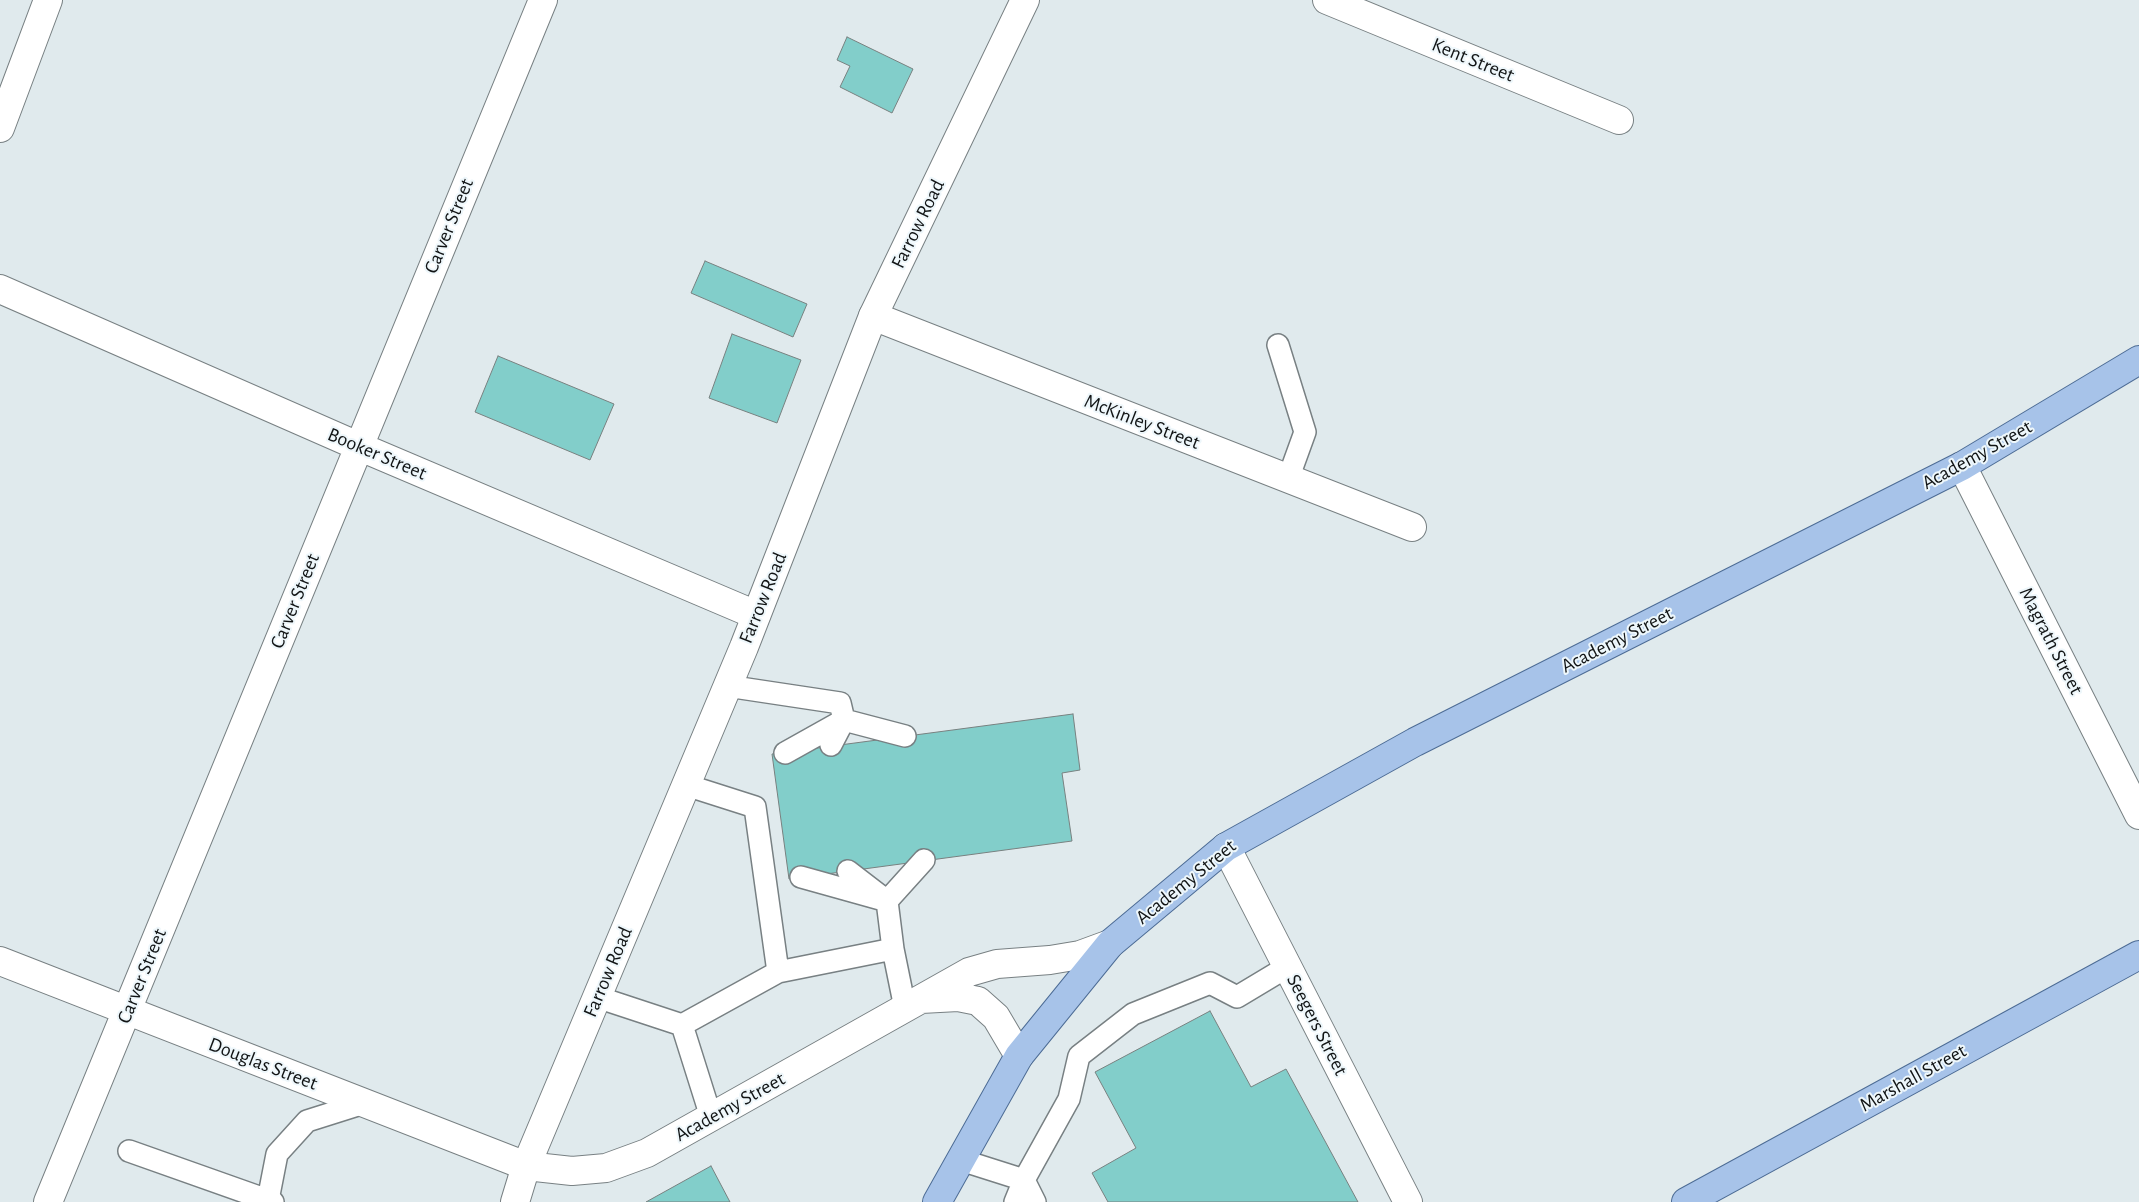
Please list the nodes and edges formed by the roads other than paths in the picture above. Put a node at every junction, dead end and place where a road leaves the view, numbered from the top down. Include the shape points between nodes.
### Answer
1 (48, 0) edge
2 (543, 0) edge
3 (1025, 0) edge
4 (1327, 0) edge
5 (1619, 120) dead end
6 (0, 128) edge
7 (0, 289) edge
8 (873, 316) junction
9 (1278, 345) dead end
10 (2139, 360) edge
11 (358, 446) junction
12 (1962, 466) junction
13 (1288, 479) junction
14 (1412, 527) dead end
15 (756, 615) junction
16 (727, 686) junction
17 (844, 720) junction
18 (905, 736) dead end
19 (831, 745) dead end
20 (785, 753) dead end
21 (686, 785) junction
22 (2139, 815) edge
23 (1226, 847) junction
24 (924, 860) dead end
25 (848, 871) dead end
26 (801, 877) dead end
27 (887, 901) junction
28 (1110, 944) junction
29 (893, 949) junction
30 (2139, 955) edge
31 (0, 961) edge
32 (1287, 966) junction
33 (778, 972) junction
34 (597, 997) junction
35 (913, 1004) junction
36 (128, 1012) junction
37 (682, 1025) junction
38 (1019, 1056) junction
39 (364, 1103) junction
40 (711, 1117) junction
41 (128, 1151) dead end
42 (961, 1160) junction
43 (526, 1166) junction
44 (1024, 1180) junction
45 (270, 1201) edge
46 (48, 1202) edge
47 (514, 1202) edge
48 (937, 1202) edge
49 (1015, 1202) edge
50 (1035, 1202) edge
51 (1408, 1202) edge
52 (1686, 1202) edge

1 - 6 street
2 - 11 street, Carver Street
3 - 8 street, Farrow Road
4 - 5 street, Kent Street
7 - 11 street, Booker Street
8 - 13 street, McKinley Street
8 - 15 street, Farrow Road
9 - 13 lane via 1305,432
10 - 12 main road, Academy Street
11 - 15 street, Booker Street
11 - 36 street, Carver Street
12 - 22 street, Magrath Street
12 - 23 main road, Academy Street via 1415,742
13 - 14 street, McKinley Street
15 - 16 street, Farrow Road
16 - 17 lane via 840,703
16 - 21 street, Farrow Road
17 - 18 lane
17 - 19 lane
17 - 20 lane
21 - 33 lane via 755,807
21 - 34 street, Farrow Road
23 - 28 main road, Academy Street
23 - 32 street, Seegers Street
24 - 27 lane
25 - 27 lane
26 - 27 lane
27 - 29 lane
28 - 35 street, Academy Street via 1080,955 997,964 969,972
28 - 38 main road, Academy Street
29 - 33 lane
29 - 35 lane
30 - 52 main road, Marshall Street
31 - 36 street, Douglas Street
32 - 44 lane via 1237,997 1210,983 1133,1014 1079,1056 1069,1099
32 - 51 street, Seegers Street
33 - 37 lane
34 - 37 lane
34 - 43 street, Farrow Road
35 - 38 street, Academy Street via 958,997 978,1001 996,1017
35 - 40 street, Academy Street
36 - 39 street, Douglas Street
36 - 46 street, Carver Street
37 - 40 lane
38 - 42 main road, Academy Street
39 - 43 street, Douglas Street
39 - 45 lane via 307,1121 277,1154
40 - 43 street, Academy Street via 647,1153 606,1168 572,1171
41 - 45 lane
42 - 44 lane
42 - 48 main road, Academy Street
43 - 47 street, Farrow Road
44 - 49 lane
44 - 50 lane

